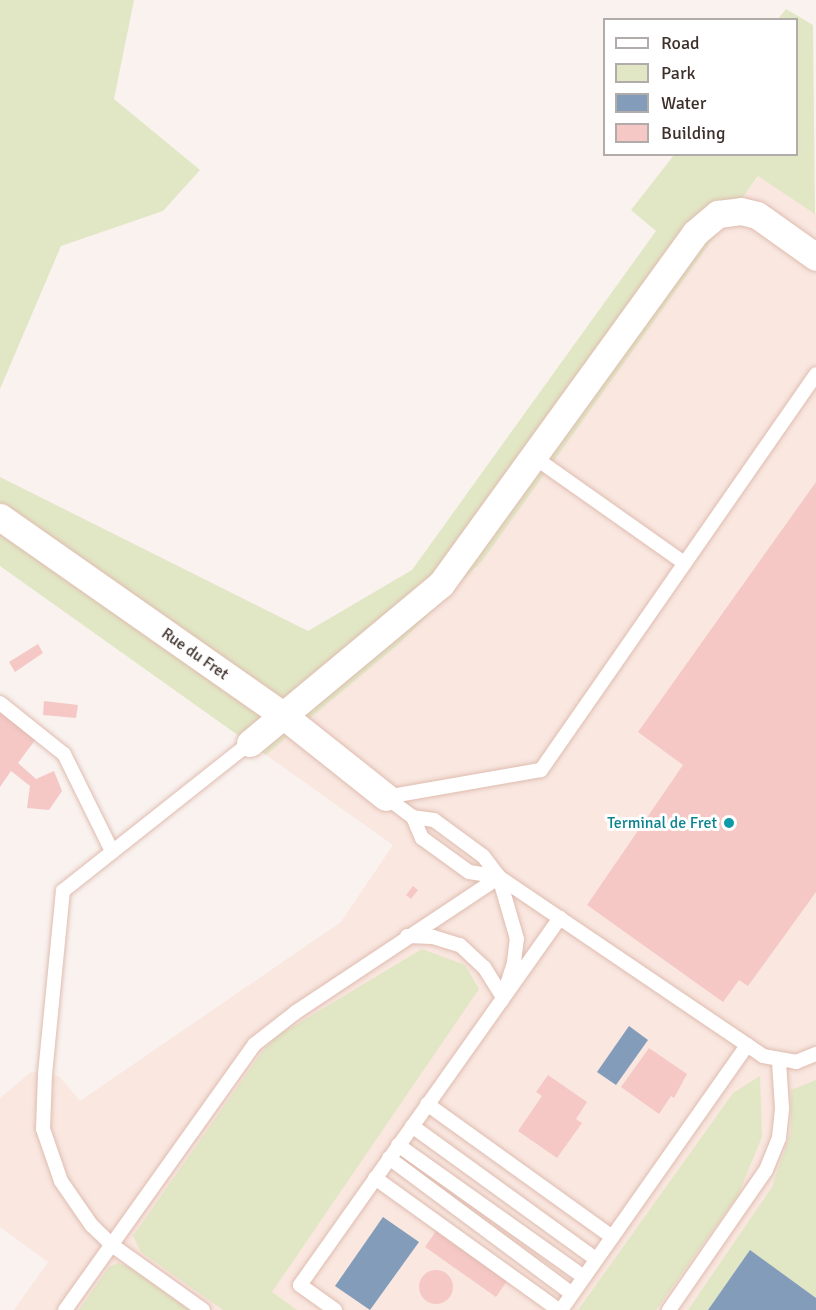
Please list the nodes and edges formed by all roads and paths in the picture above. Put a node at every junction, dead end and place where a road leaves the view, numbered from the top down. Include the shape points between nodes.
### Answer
1 (816, 258) edge
2 (816, 374) edge
3 (534, 457) junction
4 (0, 517) edge
5 (684, 563) junction
6 (0, 703) edge
7 (284, 716) junction
8 (249, 743) joint
9 (386, 797) junction
10 (413, 817) junction
11 (112, 851) junction
12 (499, 877) junction
13 (560, 918) junction
14 (407, 936) junction
15 (502, 997) junction
16 (747, 1045) junction
17 (816, 1054) edge
18 (779, 1062) junction
19 (427, 1104) junction
20 (412, 1126) junction
21 (398, 1144) junction
22 (389, 1158) junction
23 (375, 1178) junction
24 (612, 1237) junction
25 (112, 1245) junction
26 (596, 1259) junction
27 (584, 1277) junction
28 (572, 1294) junction
29 (65, 1310) edge
30 (203, 1310) edge
31 (335, 1310) edge
32 (560, 1310) edge
33 (669, 1310) edge

1 - 3 street via 757,215 741,211 718,214 695,233
2 - 5 lane
3 - 5 lane
3 - 7 street via 441,584
4 - 7 street, Rue du Fret
5 - 9 lane via 541,770
6 - 11 lane via 64,754
7 - 8 street
7 - 9 street, Rue du Fret
8 - 11 lane
9 - 10 lane
10 - 12 lane via 434,820 483,856
10 - 12 lane via 422,838 469,872
11 - 25 lane via 63,891 43,1129 51,1158 92,1226
12 - 13 lane
12 - 14 lane
12 - 15 lane via 517,939
13 - 15 lane
13 - 16 lane
14 - 15 lane via 433,937 460,945 484,967
14 - 25 lane via 255,1044
15 - 19 lane
16 - 18 lane
16 - 24 lane
17 - 18 lane via 796,1062
18 - 33 lane via 779,1138 766,1170
19 - 20 lane
19 - 24 lane
20 - 21 lane
20 - 26 lane
21 - 22 lane
21 - 27 lane
22 - 23 lane
22 - 28 lane
23 - 31 lane via 300,1285
23 - 32 lane
24 - 26 lane
25 - 29 lane
25 - 30 lane
26 - 27 lane
27 - 28 lane
28 - 32 lane

